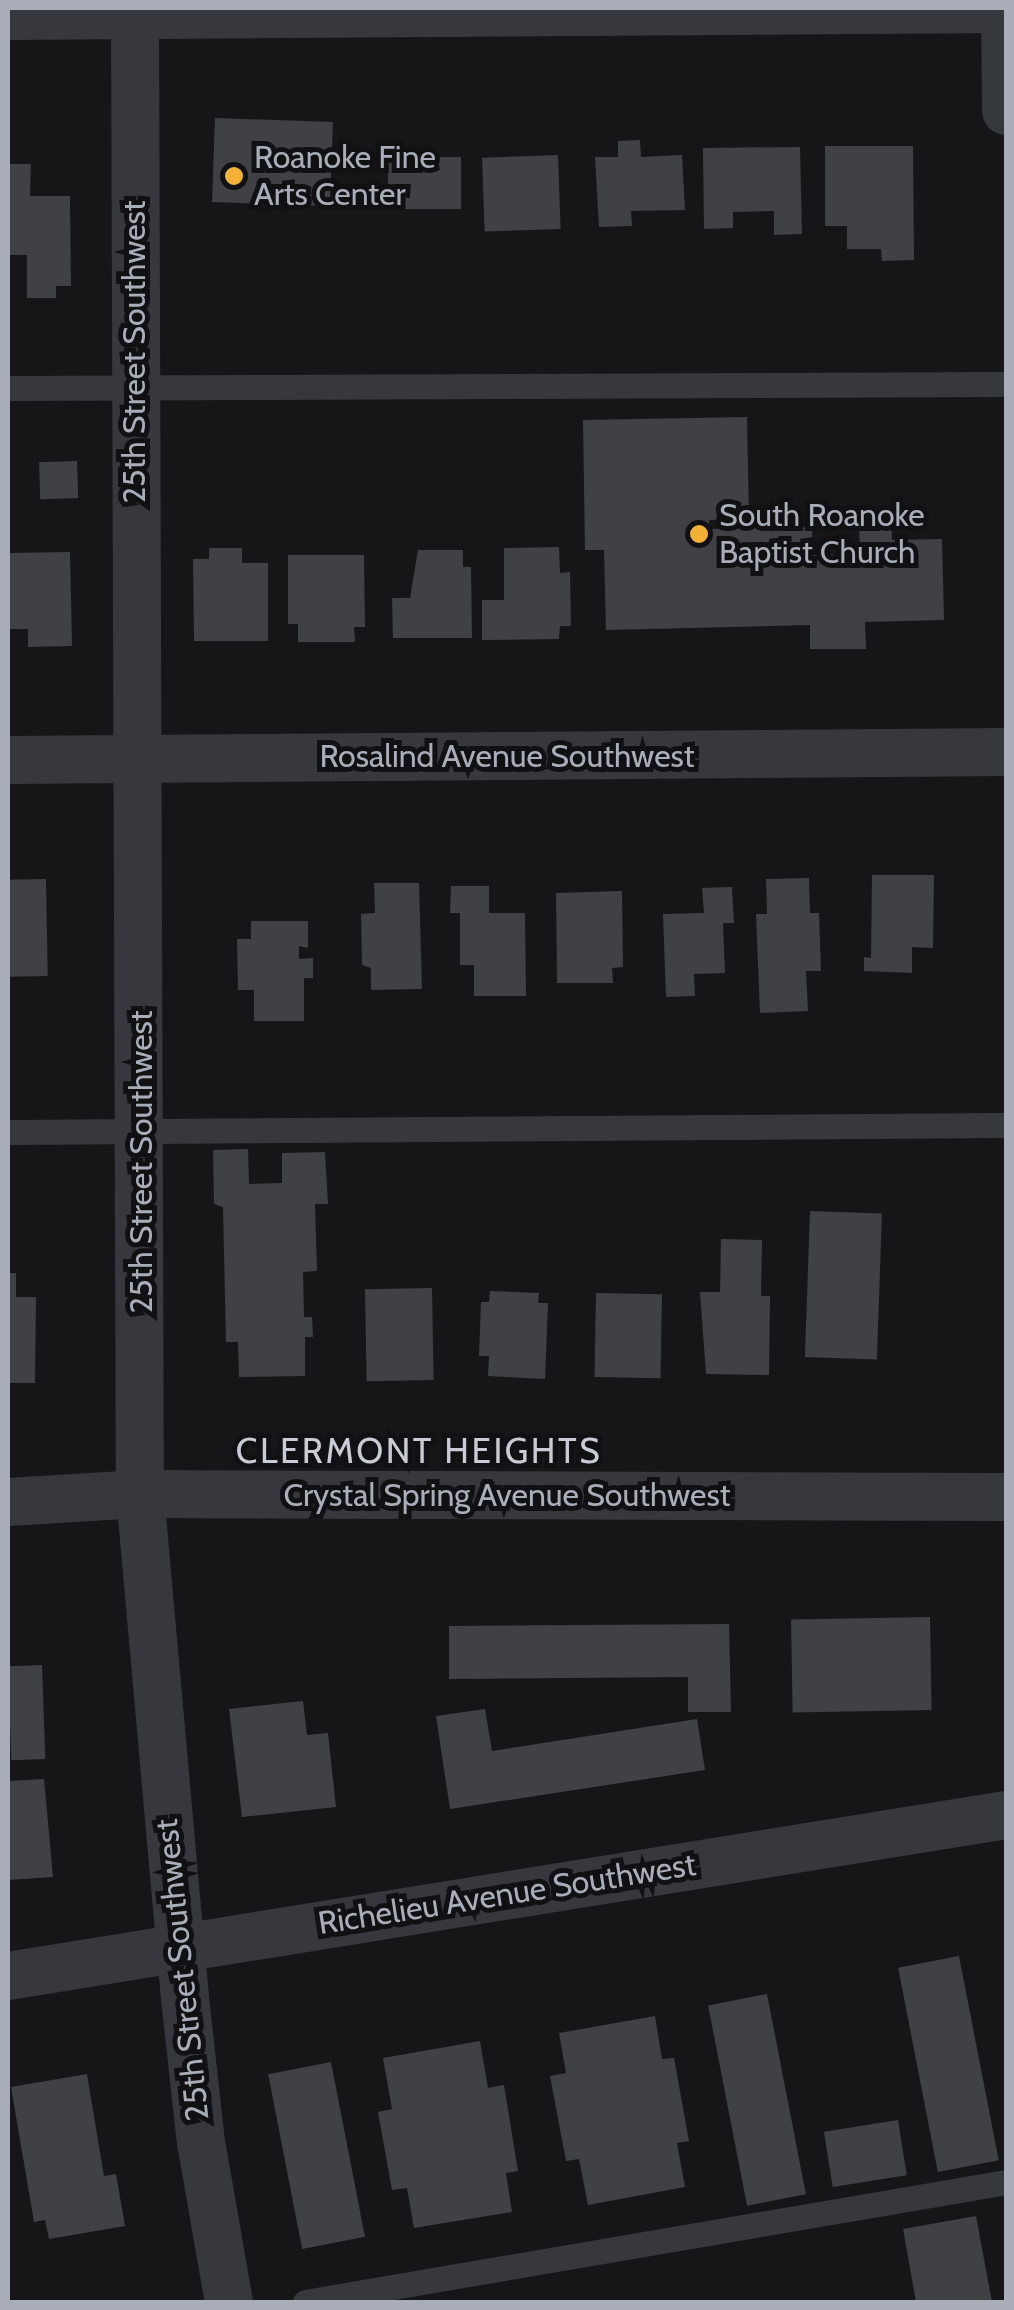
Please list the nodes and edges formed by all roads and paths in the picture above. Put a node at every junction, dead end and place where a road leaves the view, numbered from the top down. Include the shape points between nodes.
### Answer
1 (1006, 9) edge
2 (135, 15) junction
3 (8, 16) edge
4 (1006, 111) edge
5 (1006, 384) edge
6 (8, 388) edge
7 (134, 388) junction
8 (1006, 752) edge
9 (8, 760) edge
10 (138, 760) junction
11 (1006, 1125) edge
12 (8, 1132) edge
13 (142, 1132) junction
14 (140, 1494) junction
15 (1006, 1497) edge
16 (8, 1502) edge
17 (1006, 1815) edge
18 (179, 1945) junction
19 (8, 1976) edge
20 (1006, 2182) edge
21 (229, 2302) edge
22 (305, 2302) edge

1 - 2 street
1 - 4 street
2 - 3 street
2 - 7 street, 25th Street Southwest
5 - 7 lane
6 - 7 lane
7 - 10 street, 25th Street Southwest
8 - 10 street, Rosalind Avenue Southwest
9 - 10 street, Rosalind Avenue Southwest
10 - 13 street, 25th Street Southwest
11 - 13 lane
12 - 13 lane
13 - 14 street, 25th Street Southwest
14 - 15 street, Crystal Spring Avenue Southwest
14 - 16 street, Crystal Spring Avenue Southwest
14 - 18 street, 25th Street Southwest
17 - 18 street, Richelieu Avenue Southwest
18 - 19 street, Richelieu Avenue Southwest
18 - 21 street, 25th Street Southwest via 200,2142
20 - 22 lane

